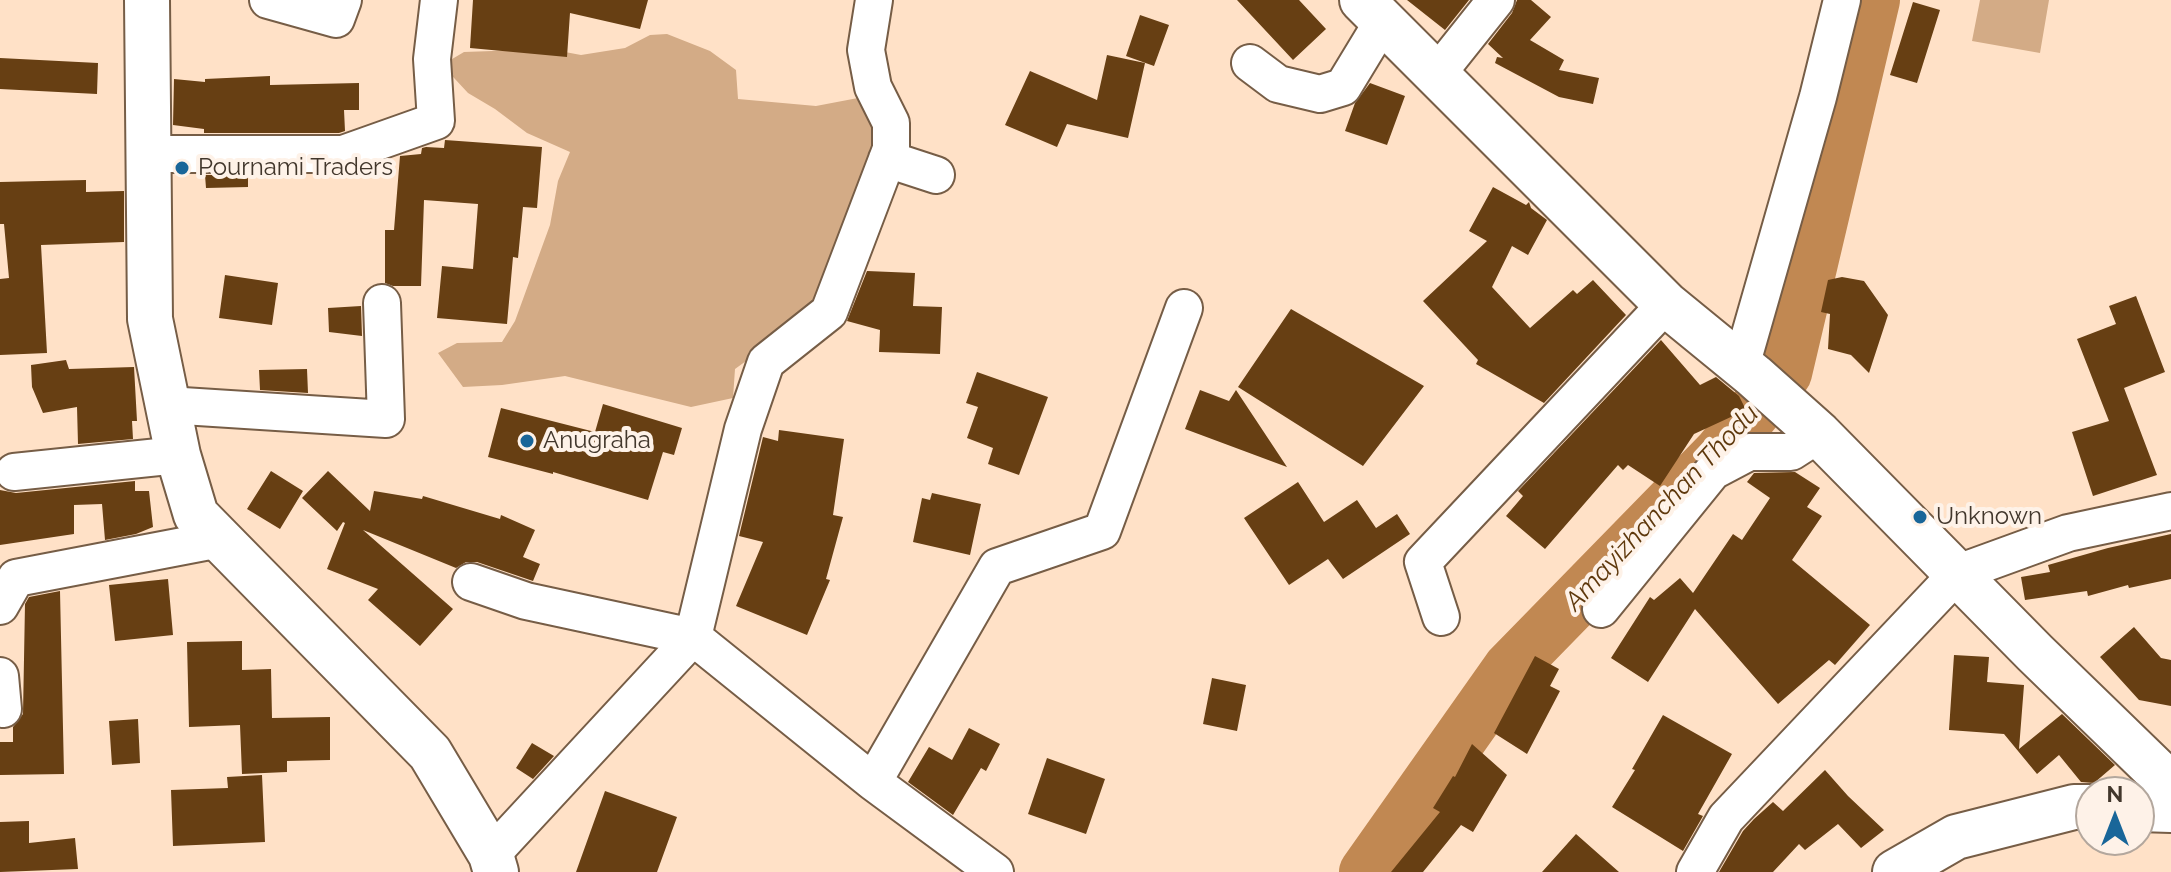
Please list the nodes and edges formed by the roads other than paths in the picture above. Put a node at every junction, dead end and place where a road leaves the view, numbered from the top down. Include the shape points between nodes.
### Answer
1 (147, 0) edge
2 (268, 0) edge
3 (343, 0) edge
4 (439, 0) edge
5 (874, 0) edge
6 (1496, 0) edge
7 (1842, 0) edge
8 (1373, 11) edge
9 (1250, 63) dead end
10 (1437, 74) junction
11 (148, 154) junction
12 (887, 159) junction
13 (936, 175) dead end
14 (382, 303) dead end
15 (1666, 304) junction
16 (1184, 308) dead end
17 (1748, 371) junction
18 (167, 405) junction
19 (1819, 434) junction
20 (178, 455) junction
21 (14, 472) dead end
22 (2171, 511) edge
23 (220, 539) junction
24 (1958, 573) junction
25 (471, 582) dead end
26 (0, 606) edge
27 (1601, 609) dead end
28 (1441, 617) dead end
29 (693, 637) junction
30 (873, 782) junction
31 (2171, 785) edge
32 (2075, 807) edge
33 (494, 864) edge
34 (995, 872) edge
35 (1695, 872) edge
36 (1895, 872) edge

1 - 11 main road
2 - 3 street via 336,19
4 - 11 street via 432,59 436,121 343,154
5 - 12 street via 866,50 873,87 891,123
6 - 10 street
7 - 17 street
8 - 9 street via 1343,87 1320,94 1278,84
8 - 10 main road
10 - 15 main road
11 - 18 main road via 150,319
12 - 13 street
12 - 29 street via 829,312 766,362 743,429
14 - 18 street via 386,419
15 - 17 main road
15 - 28 street via 1423,562
16 - 30 street via 1102,531 997,567
17 - 19 main road
18 - 20 main road
19 - 24 main road
19 - 27 street via 1791,452 1749,452 1713,471
20 - 21 street
20 - 23 main road via 196,515
22 - 24 street via 2068,533
23 - 26 street via 16,578
23 - 33 main road via 430,753
24 - 31 main road
24 - 35 street via 1726,818
25 - 29 street via 526,601
29 - 30 street
29 - 33 street
30 - 34 street
32 - 36 main road via 1956,837

